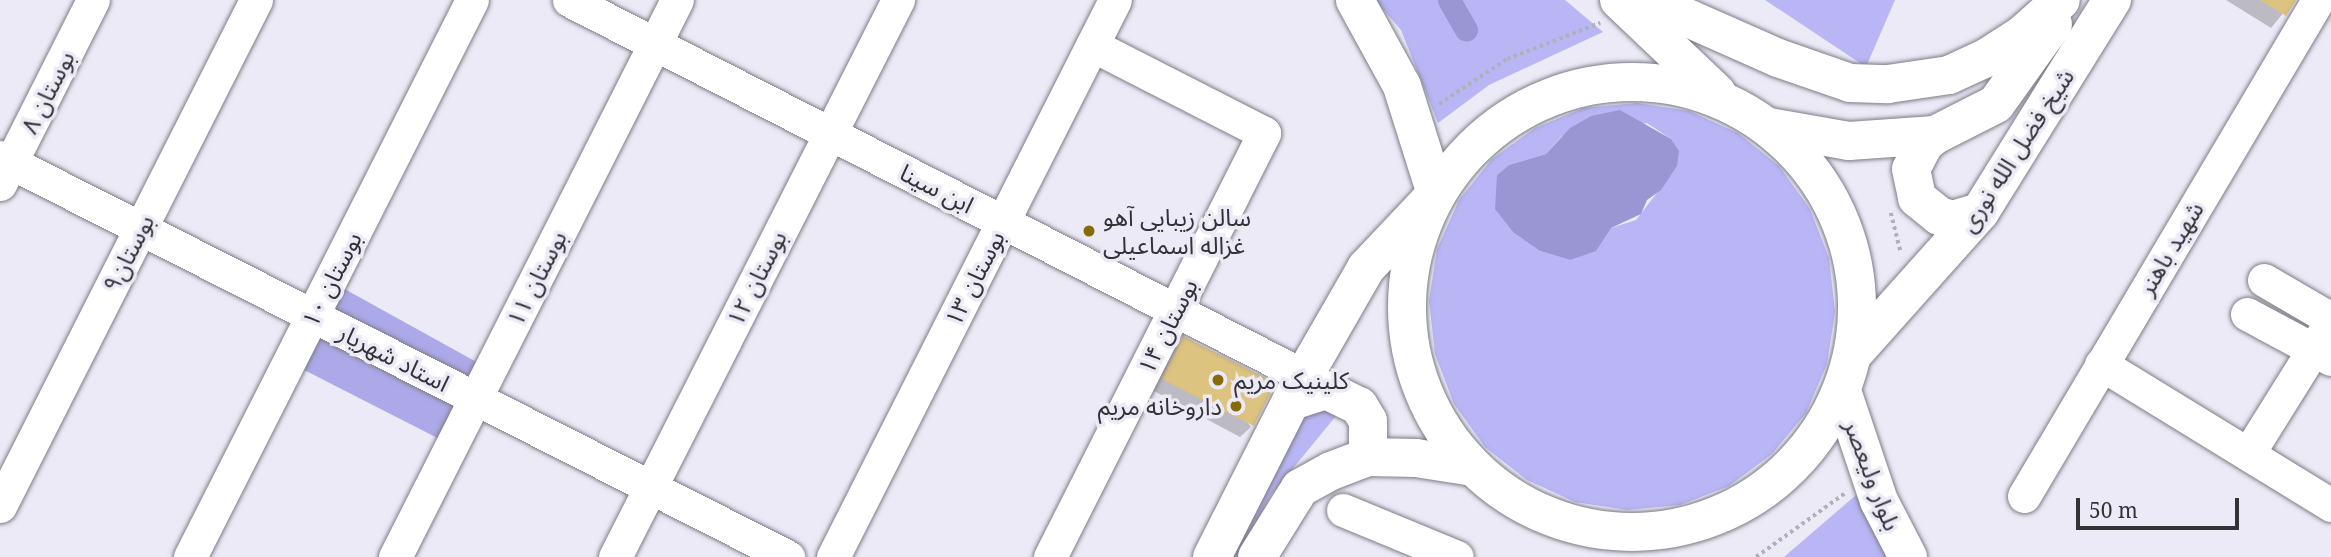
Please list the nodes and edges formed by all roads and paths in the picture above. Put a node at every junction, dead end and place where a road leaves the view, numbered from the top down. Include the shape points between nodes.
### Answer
1 (256, 0) edge
2 (472, 0) edge
3 (569, 0) edge
4 (677, 0) edge
5 (898, 0) edge
6 (1115, 0) edge
7 (1354, 0) edge
8 (2062, 0) edge
9 (2070, 0) edge
10 (2112, 0) edge
11 (2318, 0) edge
12 (85, 3) edge
13 (1633, 4) edge
14 (655, 44) junction
15 (1092, 45) junction
16 (1724, 100) junction
17 (1413, 121) junction
18 (1769, 127) junction
19 (830, 133) junction
20 (1936, 135) junction
21 (4, 168) edge
22 (1436, 194) junction
23 (1980, 212) junction
24 (1003, 221) junction
25 (141, 229) junction
26 (2264, 280) dead end
27 (1175, 310) junction
28 (2247, 314) dead end
29 (312, 316) junction
30 (2331, 320) edge
31 (1853, 354) junction
32 (2322, 355) edge
33 (2101, 365) junction
34 (1298, 388) junction
35 (1842, 391) junction
36 (475, 399) junction
37 (2248, 454) junction
38 (1368, 457) junction
39 (1473, 467) junction
40 (1870, 475) junction
41 (650, 487) junction
42 (2024, 496) dead end
43 (2331, 505) edge
44 (0, 506) edge
45 (1343, 510) dead end
46 (1569, 524) junction
47 (190, 557) edge
48 (395, 557) edge
49 (615, 557) edge
50 (788, 557) edge
51 (833, 557) edge
52 (1050, 557) edge
53 (1212, 557) edge
54 (1257, 557) edge
55 (1457, 557) edge
56 (1641, 557) edge
57 (1756, 557) edge
58 (1908, 557) edge

1 - 25 street, بوستان۹
2 - 29 street, بوستان ۱۰
3 - 14 street, ابن سینا
4 - 14 street, بوستان ۱۱
5 - 19 street, بوستان ۱۲
6 - 15 street, بوستان ۱۳
7 - 17 main road via 1387,53
8 - 13 main road via 2022,35 1986,58 1949,75 1888,84 1850,83
9 - 20 main road, شیخ فضل الله نوری via 1996,104
10 - 23 main road, شیخ فضل الله نوری
11 - 33 street, شهید باهنر
12 - 21 street, بوستان ۸
13 - 16 main road
13 - 17 path via 1507,60
14 - 19 street, ابن سینا
14 - 36 street, بوستان ۱۱
15 - 24 street, بوستان ۱۳
15 - 27 street, بوستان ۱۴ via 1264,134
16 - 18 main road
16 - 22 main road via 1675,84 1636,81 1573,88 1525,107 1483,136
17 - 22 main road
18 - 20 main road, شیخ فضل الله نوری via 1849,141
18 - 31 main road via 1806,162 1838,216 1851,252 1858,303
19 - 24 street, ابن سینا
19 - 41 street, بوستان ۱۲
20 - 23 main road via 1924,144 1913,163 1917,198 1933,212 1953,220
21 - 25 street, استاد شهریار
22 - 34 main road via 1366,268
22 - 39 main road via 1412,261 1406,307 1414,366 1437,421
23 - 31 main road, شیخ فضل الله نوری
24 - 27 street, ابن سینا
24 - 51 street, بوستان ۱۳
25 - 29 street, استاد شهریار
25 - 44 street, بوستان۹
26 - 30 street
27 - 34 street, ابن سینا
27 - 52 street, بوستان ۱۴
28 - 32 street
29 - 36 street, استاد شهریار
29 - 47 street, بوستان ۱۰
30 - 32 street
31 - 35 main road
32 - 37 street
33 - 37 street
33 - 42 street, شهید باهنر
34 - 38 main road via 1326,390 1359,405 1368,421
34 - 53 main road
35 - 40 main road, بلوار ولیعصر
35 - 46 main road via 1815,440 1777,481 1731,511 1678,528 1651,531 1623,533
36 - 41 street, استاد شهریار
36 - 48 street, بوستان ۱۱
37 - 43 street
38 - 39 main road via 1416,458
38 - 54 main road via 1300,488
39 - 46 main road via 1517,502
40 - 57 path
40 - 58 main road, بلوار ولیعصر
41 - 49 street, بوستان ۱۲
41 - 50 street, استاد شهریار
45 - 55 street
46 - 56 main road

